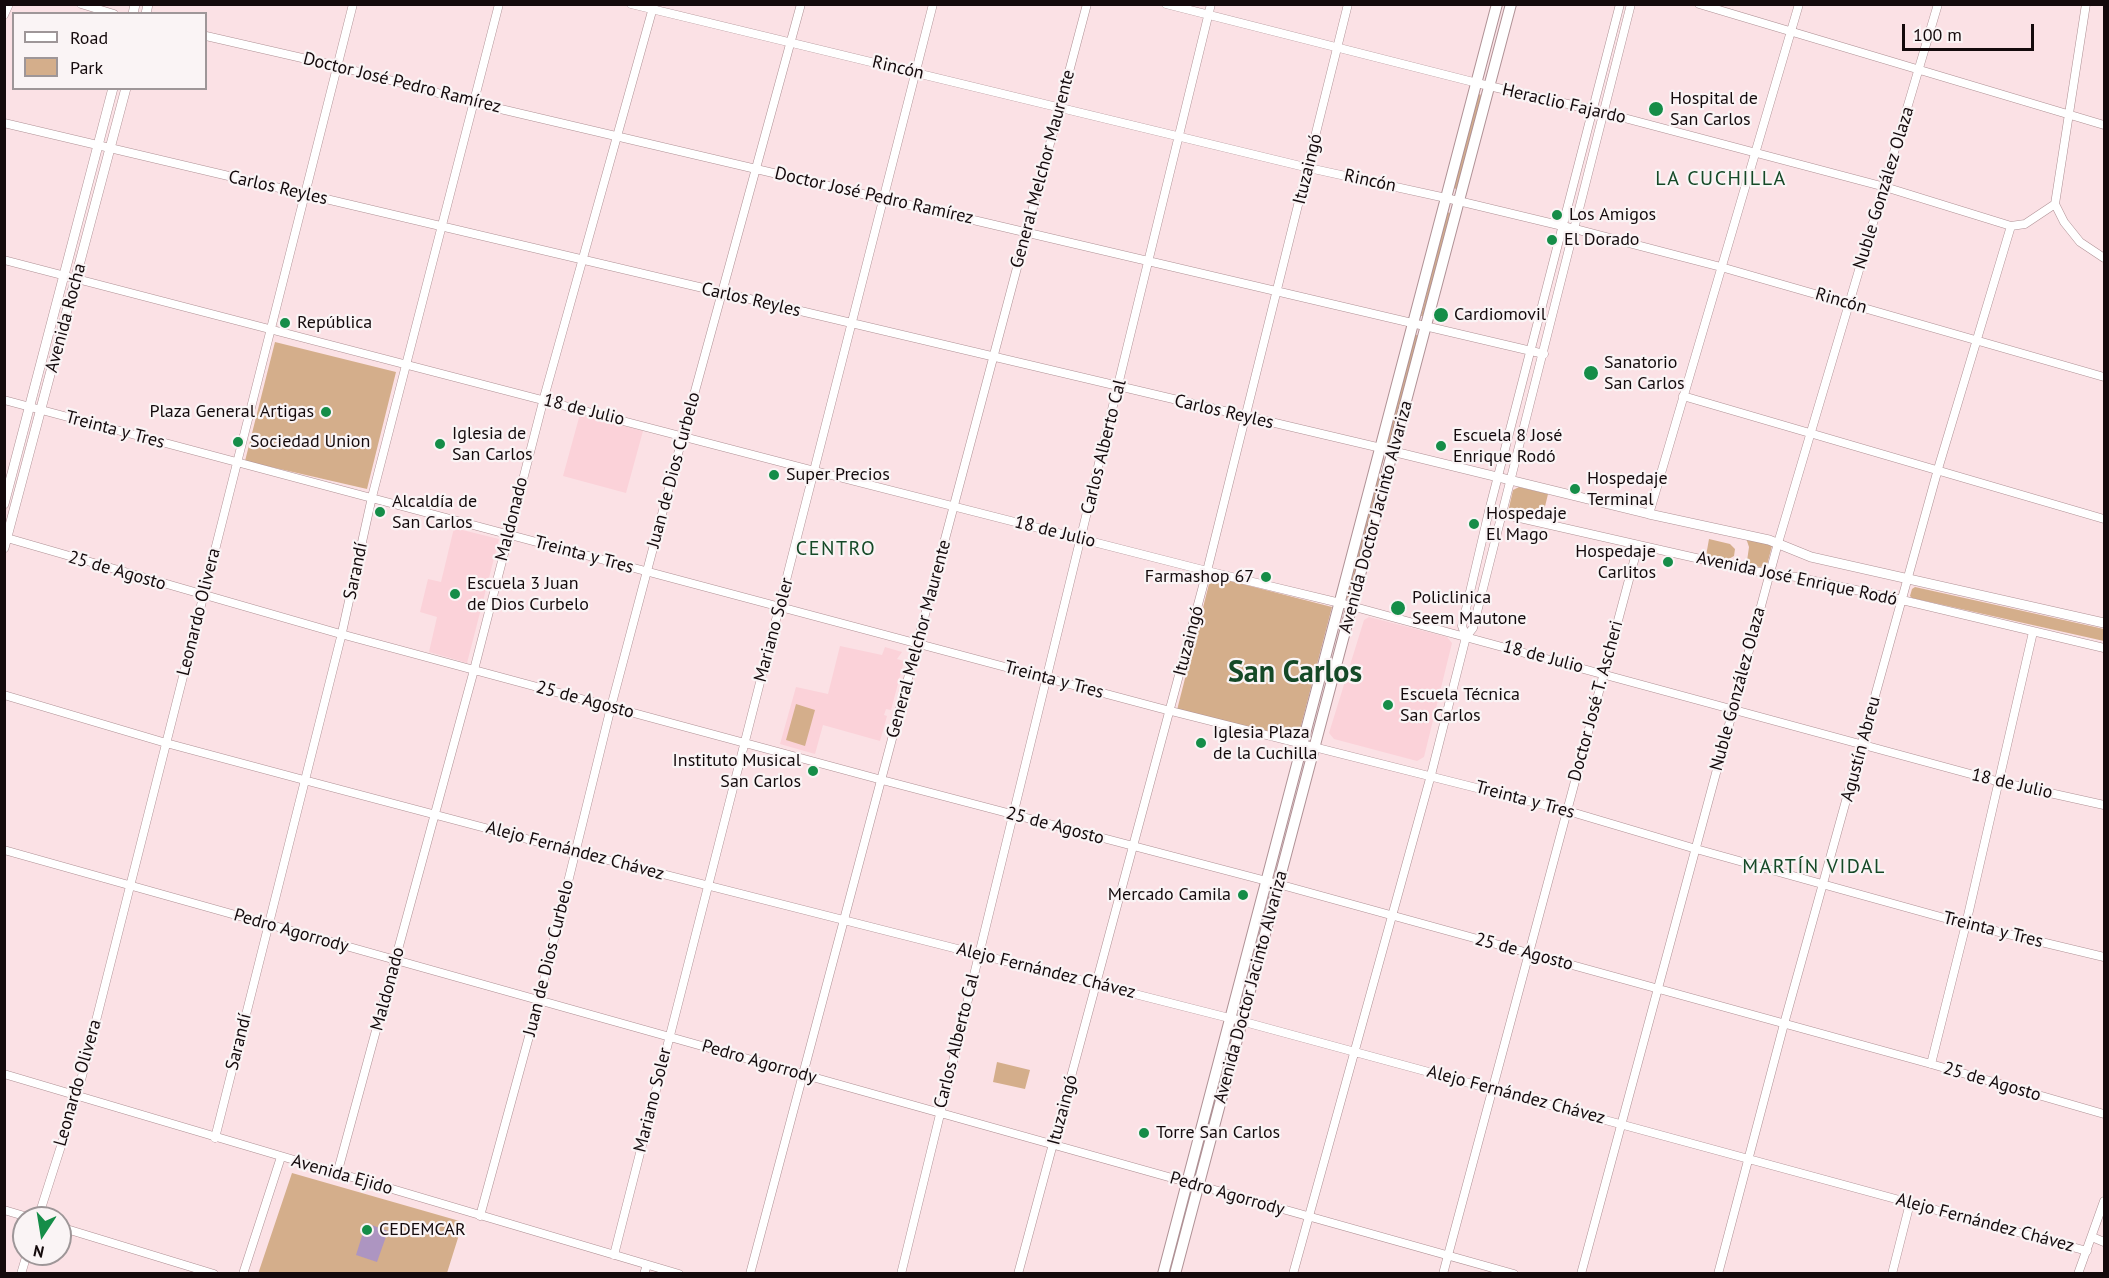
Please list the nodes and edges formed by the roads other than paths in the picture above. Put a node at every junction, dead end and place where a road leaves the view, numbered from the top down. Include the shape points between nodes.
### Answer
1 (9, 4) edge
2 (81, 4) edge
3 (353, 4) edge
4 (499, 4) edge
5 (631, 4) edge
6 (801, 4) edge
7 (933, 4) edge
8 (1087, 4) edge
9 (1166, 4) edge
10 (1212, 4) edge
11 (1348, 4) edge
12 (1497, 4) edge
13 (1511, 4) edge
14 (1620, 4) edge
15 (1631, 4) edge
16 (1699, 4) edge
17 (1799, 4) edge
18 (1938, 4) edge
19 (2086, 4) edge
20 (653, 7) edge
21 (107, 12) edge
22 (4, 15) edge
23 (1209, 15) junction
24 (1791, 32) junction
25 (207, 36) edge
26 (790, 44) junction
27 (1337, 47) junction
28 (337, 66) junction
29 (1919, 69) junction
30 (916, 72) junction
31 (1476, 83) junction
32 (1490, 86) junction
33 (112, 90) edge
34 (125, 90) edge
35 (475, 103) junction
36 (1060, 108) junction
37 (1594, 110) junction
38 (1605, 113) junction
39 (2068, 114) junction
40 (4, 123) edge
41 (2104, 125) edge
42 (617, 136) junction
43 (1180, 136) junction
44 (97, 147) junction
45 (109, 150) junction
46 (1756, 153) junction
47 (756, 167) junction
48 (1309, 168) junction
49 (1885, 187) junction
50 (305, 194) junction
51 (884, 198) junction
52 (1446, 198) junction
53 (1459, 201) junction
54 (2055, 204) junction
55 (441, 226) junction
56 (1563, 226) junction
57 (2011, 226) junction
58 (1575, 229) junction
59 (1027, 232) junction
60 (2104, 258) edge
61 (582, 259) junction
62 (4, 260) edge
63 (1149, 261) junction
64 (1721, 267) junction
65 (64, 276) junction
66 (76, 279) junction
67 (1277, 292) junction
68 (722, 293) junction
69 (1849, 303) junction
70 (853, 324) junction
71 (1412, 324) junction
72 (1425, 327) junction
73 (271, 330) junction
74 (1977, 341) junction
75 (1531, 351) junction
76 (1544, 354) junction
77 (993, 357) junction
78 (405, 364) junction
79 (2104, 377) edge
80 (1118, 387) junction
81 (1683, 396) junction
82 (543, 399) junction
83 (4, 400) edge
84 (30, 407) junction
85 (41, 410) junction
86 (1245, 417) junction
87 (1810, 433) junction
88 (683, 435) junction
89 (1381, 448) junction
90 (1393, 451) junction
91 (238, 462) junction
92 (1938, 469) junction
93 (815, 471) junction
94 (1498, 477) junction
95 (1512, 480) junction
96 (372, 497) junction
97 (4, 504) edge
98 (954, 507) junction
99 (1489, 511) junction
100 (1503, 514) junction
101 (1649, 514) junction
102 (2104, 519) edge
103 (508, 535) junction
104 (1081, 539) junction
105 (5, 541) edge
106 (1778, 543) junction
107 (1638, 546) junction
108 (1207, 571) junction
109 (646, 572) junction
110 (1770, 575) junction
111 (1908, 579) junction
112 (203, 596) junction
113 (1902, 600) junction
114 (1340, 603) junction
115 (780, 607) junction
116 (1353, 607) junction
117 (2104, 623) edge
118 (2033, 632) junction
119 (342, 634) junction
120 (1466, 637) junction
121 (918, 644) junction
122 (2104, 648) edge
123 (474, 670) junction
124 (1604, 673) junction
125 (1047, 678) junction
126 (4, 695) edge
127 (611, 707) junction
128 (1732, 709) junction
129 (1170, 711) junction
130 (744, 742) junction
131 (166, 743) junction
132 (1862, 745) junction
133 (1303, 746) junction
134 (1315, 749) junction
135 (1431, 775) junction
136 (304, 780) junction
137 (882, 780) junction
138 (2000, 782) junction
139 (2104, 805) edge
140 (1568, 811) junction
141 (435, 814) junction
142 (1013, 815) junction
143 (1133, 846) junction
144 (1696, 849) junction
145 (4, 850) edge
146 (576, 852) junction
147 (1265, 881) junction
148 (1278, 884) junction
149 (1824, 884) junction
150 (130, 885) junction
151 (707, 885) junction
152 (1392, 916) junction
153 (844, 920) junction
154 (268, 924) junction
155 (1966, 924) junction
156 (979, 954) junction
157 (1529, 954) junction
158 (2104, 957) edge
159 (396, 960) junction
160 (1097, 984) junction
161 (1657, 989) junction
162 (539, 999) junction
163 (1229, 1018) junction
164 (1241, 1021) junction
165 (1784, 1024) junction
166 (669, 1037) junction
167 (1354, 1051) junction
168 (1932, 1064) junction
169 (4, 1074) edge
170 (803, 1074) junction
171 (1492, 1089) junction
172 (77, 1096) junction
173 (939, 1113) junction
174 (2104, 1114) edge
175 (1620, 1124) junction
176 (215, 1138) junction
177 (1053, 1145) junction
178 (281, 1157) junction
179 (1748, 1158) junction
180 (337, 1174) junction
181 (1187, 1183) junction
182 (1198, 1186) junction
183 (2104, 1201) edge
184 (1910, 1203) junction
185 (42, 1206) edge
186 (480, 1216) junction
187 (1309, 1217) junction
188 (72, 1231) edge
189 (2092, 1238) junction
190 (2104, 1242) edge
191 (2086, 1251) junction
192 (614, 1255) junction
193 (1449, 1255) junction
194 (647, 1264) junction
195 (214, 1274) edge
196 (243, 1274) edge
197 (644, 1274) edge
198 (679, 1274) edge
199 (750, 1274) edge
200 (901, 1274) edge
201 (1018, 1274) edge
202 (1163, 1274) edge
203 (1175, 1274) edge
204 (1293, 1274) edge
205 (1443, 1274) edge
206 (1514, 1274) edge
207 (1581, 1274) edge
208 (1718, 1274) edge
209 (1892, 1274) edge
210 (2078, 1274) edge

1 - 22 street
2 - 21 street
3 - 28 street, Leonardo Olivera
4 - 35 street, Sarandí
5 - 20 street, Rincón
6 - 26 street, Juan de Dios Curbelo
7 - 30 street, Mariano Soler
8 - 36 street, General Melchor Maurente
9 - 23 street, Heraclio Fajardo
10 - 23 street, Carlos Alberto Cal
11 - 27 street, Ituzaingó
12 - 31 main road, Avenida Doctor Jacinto Alvariza
13 - 32 main road, Avenida Doctor Jacinto Alvariza
14 - 37 street
15 - 38 street
16 - 24 street
17 - 24 street
18 - 29 street, Nuble González Olaza
19 - 39 street
20 - 26 street, Rincón
20 - 42 street, Maldonado
23 - 27 street, Heraclio Fajardo
23 - 43 street, Carlos Alberto Cal
24 - 29 street
24 - 46 street
25 - 28 street, Doctor José Pedro Ramírez
26 - 30 street, Rincón
26 - 47 street, Juan de Dios Curbelo
27 - 31 street, Heraclio Fajardo
27 - 48 street, Ituzaingó
28 - 35 street, Doctor José Pedro Ramírez
28 - 50 street, Leonardo Olivera
29 - 39 street
29 - 49 street, Nuble González Olaza
30 - 36 street, Rincón
30 - 51 street, Mariano Soler
31 - 32 street, Heraclio Fajardo
31 - 52 main road, Avenida Doctor Jacinto Alvariza
32 - 37 street, Heraclio Fajardo
32 - 53 main road, Avenida Doctor Jacinto Alvariza
33 - 44 street, Avenida Rocha
34 - 45 street, Avenida Rocha
35 - 42 street, Doctor José Pedro Ramírez
35 - 55 street, Sarandí
36 - 43 street, Rincón
36 - 59 street, General Melchor Maurente
37 - 38 street, Heraclio Fajardo
37 - 56 street
38 - 46 street, Heraclio Fajardo
38 - 58 street
39 - 41 street
39 - 54 street
40 - 44 street, Carlos Reyles
42 - 47 street, Doctor José Pedro Ramírez
42 - 61 street, Maldonado
43 - 48 street, Rincón
43 - 63 street, Carlos Alberto Cal
44 - 45 street, Carlos Reyles
44 - 65 street, Avenida Rocha
45 - 50 street, Carlos Reyles
45 - 66 street, Avenida Rocha
46 - 49 street, Heraclio Fajardo
46 - 64 street
47 - 51 street, Doctor José Pedro Ramírez
47 - 68 street, Juan de Dios Curbelo
48 - 52 street, Rincón
48 - 67 street, Ituzaingó
49 - 57 street, Heraclio Fajardo
49 - 69 street, Nuble González Olaza
50 - 55 street, Carlos Reyles
50 - 73 street, Leonardo Olivera
51 - 59 street, Doctor José Pedro Ramírez
51 - 70 street, Mariano Soler
52 - 53 street, Rincón
52 - 71 main road, Avenida Doctor Jacinto Alvariza
53 - 56 street, Rincón
53 - 72 main road, Avenida Doctor Jacinto Alvariza
54 - 57 street via 2025,224
54 - 60 street via 2080,242
55 - 61 street, Carlos Reyles
55 - 78 street, Sarandí
56 - 58 street, Rincón
56 - 75 street
57 - 74 street, Agustín Abreu
58 - 64 street, Rincón
58 - 76 street
59 - 63 street, Doctor José Pedro Ramírez
59 - 77 street, General Melchor Maurente
61 - 68 street, Carlos Reyles
61 - 82 street, Maldonado
62 - 65 street, 18 de Julio
63 - 67 street, Doctor José Pedro Ramírez
63 - 80 street, Carlos Alberto Cal
64 - 69 street, Rincón
64 - 81 street
65 - 66 street, 18 de Julio
65 - 84 street, Avenida Rocha
66 - 73 street, 18 de Julio
66 - 85 street, Avenida Rocha
67 - 71 street, Doctor José Pedro Ramírez
67 - 86 street, Ituzaingó
68 - 70 street, Carlos Reyles
68 - 88 street, Juan de Dios Curbelo
69 - 74 street, Rincón
69 - 87 street, Nuble González Olaza
70 - 77 street, Carlos Reyles
70 - 93 street, Mariano Soler
71 - 72 street, Doctor José Pedro Ramírez
71 - 89 main road, Avenida Doctor Jacinto Alvariza
72 - 75 street, Doctor José Pedro Ramírez
72 - 90 main road, Avenida Doctor Jacinto Alvariza
73 - 78 street, 18 de Julio
73 - 91 street, Leonardo Olivera
74 - 79 street, Rincón
74 - 92 street, Agustín Abreu
75 - 76 street, Doctor José Pedro Ramírez
75 - 94 street
76 - 95 street
77 - 80 street, Carlos Reyles
77 - 98 street, General Melchor Maurente
78 - 82 street, 18 de Julio
78 - 96 street, Sarandí
80 - 86 street, Carlos Reyles
80 - 104 street, Carlos Alberto Cal
81 - 87 street
81 - 101 street
82 - 88 street, 18 de Julio
82 - 103 street, Maldonado
83 - 84 street, Treinta y Tres
84 - 85 street, Treinta y Tres
84 - 97 street, Avenida Rocha
85 - 91 street, Treinta y Tres
85 - 105 street, Avenida Rocha
86 - 89 street, Carlos Reyles
86 - 108 street, Ituzaingó
87 - 92 street
87 - 106 street, Nuble González Olaza
88 - 93 street, 18 de Julio
88 - 109 street, Juan de Dios Curbelo
89 - 90 street, Carlos Reyles
89 - 114 main road, Avenida Doctor Jacinto Alvariza
90 - 94 street, Carlos Reyles
90 - 116 main road, Avenida Doctor Jacinto Alvariza
91 - 96 street, Treinta y Tres
91 - 112 street, Leonardo Olivera
92 - 102 street
92 - 111 street, Agustín Abreu
93 - 98 street, 18 de Julio
93 - 115 street, Mariano Soler
94 - 95 street, Avenida José Enrique Rodó
94 - 99 street
95 - 100 street
95 - 101 street, Avenida José Enrique Rodó
96 - 103 street, Treinta y Tres
96 - 119 street, Sarandí
98 - 104 street, 18 de Julio
98 - 121 street, General Melchor Maurente
99 - 100 street, Avenida José Enrique Rodó
99 - 120 street via 1462,626
100 - 107 street, Avenida José Enrique Rodó
100 - 120 street via 1473,628
101 - 106 street, Avenida José Enrique Rodó
103 - 109 street, Treinta y Tres
103 - 123 street, Maldonado
104 - 108 street, 18 de Julio
104 - 125 street, Carlos Alberto Cal
105 - 112 street, 25 de Agosto
106 - 110 street, Nuble González Olaza
106 - 111 street, Avenida José Enrique Rodó via 1811,557
107 - 110 street, Avenida José Enrique Rodó
107 - 124 street, Doctor José T. Ascheri
108 - 114 street, 18 de Julio
108 - 129 street, Ituzaingó
109 - 115 street, Treinta y Tres
109 - 127 street, Juan de Dios Curbelo
110 - 113 street, Avenida José Enrique Rodó
110 - 128 street, Nuble González Olaza
111 - 113 street, Agustín Abreu
111 - 117 street, Avenida José Enrique Rodó
112 - 119 street, 25 de Agosto
112 - 131 street, Leonardo Olivera
113 - 118 street, Avenida José Enrique Rodó
113 - 132 street, Agustín Abreu
114 - 116 street, 18 de Julio
114 - 133 main road, Avenida Doctor Jacinto Alvariza
115 - 121 street, Treinta y Tres
115 - 130 street, Mariano Soler
116 - 120 street, 18 de Julio
116 - 134 main road, Avenida Doctor Jacinto Alvariza
118 - 122 street, Avenida José Enrique Rodó
118 - 138 street
119 - 123 street, 25 de Agosto
119 - 136 street, Sarandí
120 - 124 street, 18 de Julio
120 - 135 street
121 - 125 street, Treinta y Tres
121 - 137 street, General Melchor Maurente
123 - 127 street, 25 de Agosto
123 - 141 street, Maldonado
124 - 128 street, 18 de Julio
124 - 140 street, Doctor José T. Ascheri
125 - 129 street, Treinta y Tres
125 - 142 street, Carlos Alberto Cal
126 - 131 street, Alejo Fernández Chávez
127 - 130 street, 25 de Agosto
127 - 146 street, Juan de Dios Curbelo
128 - 132 street, 18 de Julio
128 - 144 street, Nuble González Olaza
129 - 133 street, Treinta y Tres
129 - 143 street, Ituzaingó
130 - 137 street, 25 de Agosto
130 - 151 street, Mariano Soler
131 - 136 street, Alejo Fernández Chávez
131 - 150 street, Leonardo Olivera
132 - 138 street, 18 de Julio
132 - 149 street, Agustín Abreu
133 - 134 street, Treinta y Tres
133 - 147 main road, Avenida Doctor Jacinto Alvariza
134 - 135 street, Treinta y Tres
134 - 148 main road, Avenida Doctor Jacinto Alvariza
135 - 140 street, Treinta y Tres
135 - 152 street
136 - 141 street, Alejo Fernández Chávez
136 - 154 street, Sarandí
137 - 142 street, 25 de Agosto
137 - 153 street, General Melchor Maurente
138 - 139 street, 18 de Julio
138 - 155 street
140 - 144 street, Treinta y Tres
140 - 157 street, Doctor José T. Ascheri
141 - 146 street, Alejo Fernández Chávez
141 - 159 street, Maldonado
142 - 143 street, 25 de Agosto
142 - 156 street, Carlos Alberto Cal
143 - 147 street, 25 de Agosto
143 - 160 street, Ituzaingó
144 - 149 street, Treinta y Tres
144 - 161 street, Nuble González Olaza
145 - 150 street, Pedro Agorrody
146 - 151 street, Alejo Fernández Chávez
146 - 162 street, Juan de Dios Curbelo
147 - 148 street, 25 de Agosto
147 - 163 main road, Avenida Doctor Jacinto Alvariza
148 - 152 street, 25 de Agosto
148 - 164 main road, Avenida Doctor Jacinto Alvariza
149 - 155 street, Treinta y Tres
149 - 165 street, Agustín Abreu
150 - 154 street, Pedro Agorrody
150 - 172 street, Leonardo Olivera
151 - 153 street, Alejo Fernández Chávez
151 - 166 street, Mariano Soler
152 - 157 street, 25 de Agosto
152 - 167 street
153 - 156 street, Alejo Fernández Chávez
153 - 170 street, General Melchor Maurente
154 - 159 street, Pedro Agorrody
154 - 176 street, Sarandí
155 - 158 street, Treinta y Tres
155 - 168 street
156 - 160 street, Alejo Fernández Chávez
156 - 173 street, Carlos Alberto Cal
157 - 161 street, 25 de Agosto
157 - 171 street, Doctor José T. Ascheri
159 - 162 street, Pedro Agorrody
159 - 180 street, Maldonado
160 - 163 street, Alejo Fernández Chávez
160 - 177 street, Ituzaingó
161 - 165 street, 25 de Agosto
161 - 175 street, Nuble González Olaza
162 - 166 street, Pedro Agorrody
162 - 186 street, Juan de Dios Curbelo
163 - 164 street, Alejo Fernández Chávez
163 - 181 main road, Avenida Doctor Jacinto Alvariza
164 - 167 street, Alejo Fernández Chávez
164 - 182 main road, Avenida Doctor Jacinto Alvariza
165 - 168 street, 25 de Agosto
165 - 179 street, Agustín Abreu
166 - 170 street, Pedro Agorrody
166 - 192 street, Mariano Soler
167 - 171 street, Alejo Fernández Chávez
167 - 187 street
168 - 174 street, 25 de Agosto
169 - 172 street, Avenida Ejido
170 - 173 street, Pedro Agorrody
170 - 199 street, General Melchor Maurente
171 - 175 street, Alejo Fernández Chávez
171 - 193 street, Doctor José T. Ascheri
172 - 176 street, Avenida Ejido
172 - 185 street, Leonardo Olivera
173 - 177 street, Pedro Agorrody
173 - 200 street, Carlos Alberto Cal
175 - 179 street, Alejo Fernández Chávez
175 - 207 street, Nuble González Olaza
176 - 178 street, Avenida Ejido
177 - 181 street, Pedro Agorrody
177 - 201 street, Ituzaingó
178 - 180 street, Avenida Ejido
178 - 196 street
179 - 184 street, Alejo Fernández Chávez
179 - 208 street, Agustín Abreu
180 - 186 street, Avenida Ejido
181 - 182 street, Pedro Agorrody
181 - 202 main road, Avenida Doctor Jacinto Alvariza
182 - 187 street, Pedro Agorrody
182 - 203 main road, Avenida Doctor Jacinto Alvariza
183 - 189 street
184 - 191 street, Alejo Fernández Chávez
184 - 209 street
186 - 192 street, Avenida Ejido
187 - 193 street, Pedro Agorrody
187 - 204 street
188 - 195 street
189 - 190 street, Alejo Fernández Chávez
189 - 191 street
191 - 210 street
192 - 194 street, Avenida Ejido
193 - 205 street, Doctor José T. Ascheri
193 - 206 street, Pedro Agorrody
194 - 197 street
194 - 198 street, Avenida Ejido

